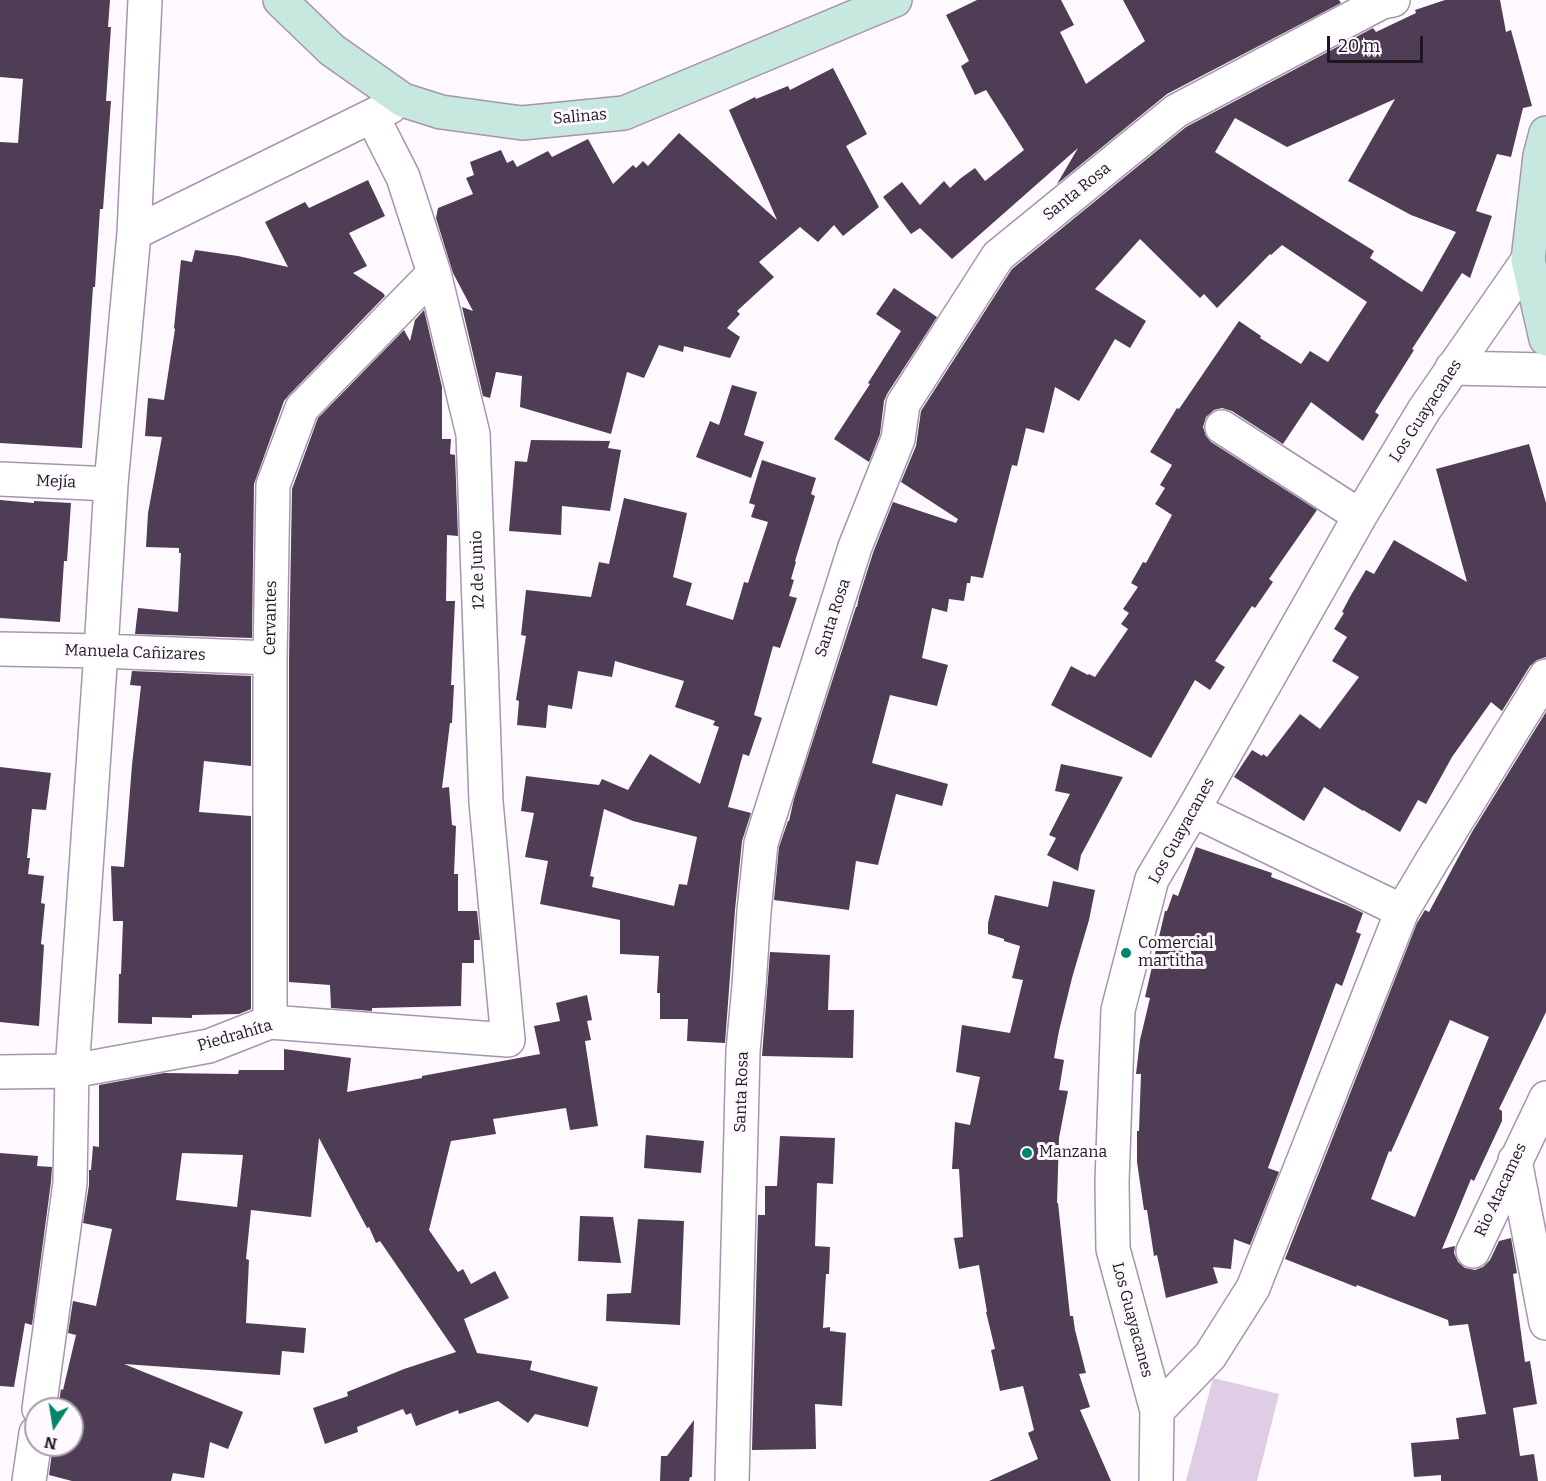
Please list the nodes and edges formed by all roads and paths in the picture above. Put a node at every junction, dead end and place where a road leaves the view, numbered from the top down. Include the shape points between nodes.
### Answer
1 (145, 0) edge
2 (280, 0) edge
3 (895, 0) edge
4 (1393, 0) edge
5 (402, 100) junction
6 (372, 116) junction
7 (1546, 133) edge
8 (134, 233) junction
9 (1528, 260) junction
10 (434, 273) junction
11 (1546, 339) edge
12 (1452, 368) junction
13 (1546, 370) edge
14 (1222, 427) dead end
15 (0, 479) edge
16 (111, 484) junction
17 (1360, 516) junction
18 (0, 649) edge
19 (101, 651) junction
20 (270, 658) junction
21 (1546, 676) edge
22 (1193, 810) junction
23 (1402, 911) junction
24 (270, 1022) junction
25 (508, 1040) joint
26 (72, 1071) junction
27 (0, 1072) edge
28 (1546, 1098) edge
29 (1515, 1160) junction
30 (1473, 1251) dead end
31 (1546, 1323) edge
32 (41, 1397) edge
33 (1157, 1411) junction
34 (33, 1457) edge
35 (30, 1481) edge
36 (732, 1481) edge
37 (1156, 1481) edge

1 - 8 street
2 - 5 street, Salinas via 332,50
3 - 5 street, Salinas via 624,113 522,123 441,112
4 - 36 street, Santa Rosa via 1382,2 1176,111 998,256 903,404 898,439 855,547 761,843 743,1051
5 - 6 street
6 - 8 street
6 - 10 street, 12 de Junio via 402,177
7 - 9 street
8 - 16 street
9 - 11 street
9 - 12 street, Los Guayacanes
10 - 20 street, Cervantes via 302,408 273,485
10 - 25 street, 12 de Junio via 473,434 486,802
12 - 13 street
12 - 17 street, Los Guayacanes
14 - 17 street
15 - 16 street, Mejía
16 - 19 street
17 - 22 street, Los Guayacanes
18 - 19 street, Manuela Cañizares
19 - 20 street, Manuela Cañizares
19 - 26 street
20 - 24 street, Cervantes
21 - 23 street
22 - 23 street
22 - 33 street, Los Guayacanes via 1152,879 1118,1010 1113,1249
23 - 33 street via 1253,1288 1210,1356
24 - 25 street, Piedrahíta
24 - 26 street, Piedrahíta via 209,1046
26 - 27 street, Piedrahíta
26 - 32 street via 70,1183
28 - 29 street, Rio Atacames
29 - 30 street, Rio Atacames
29 - 31 street
33 - 37 street, Los Guayacanes
34 - 35 street

